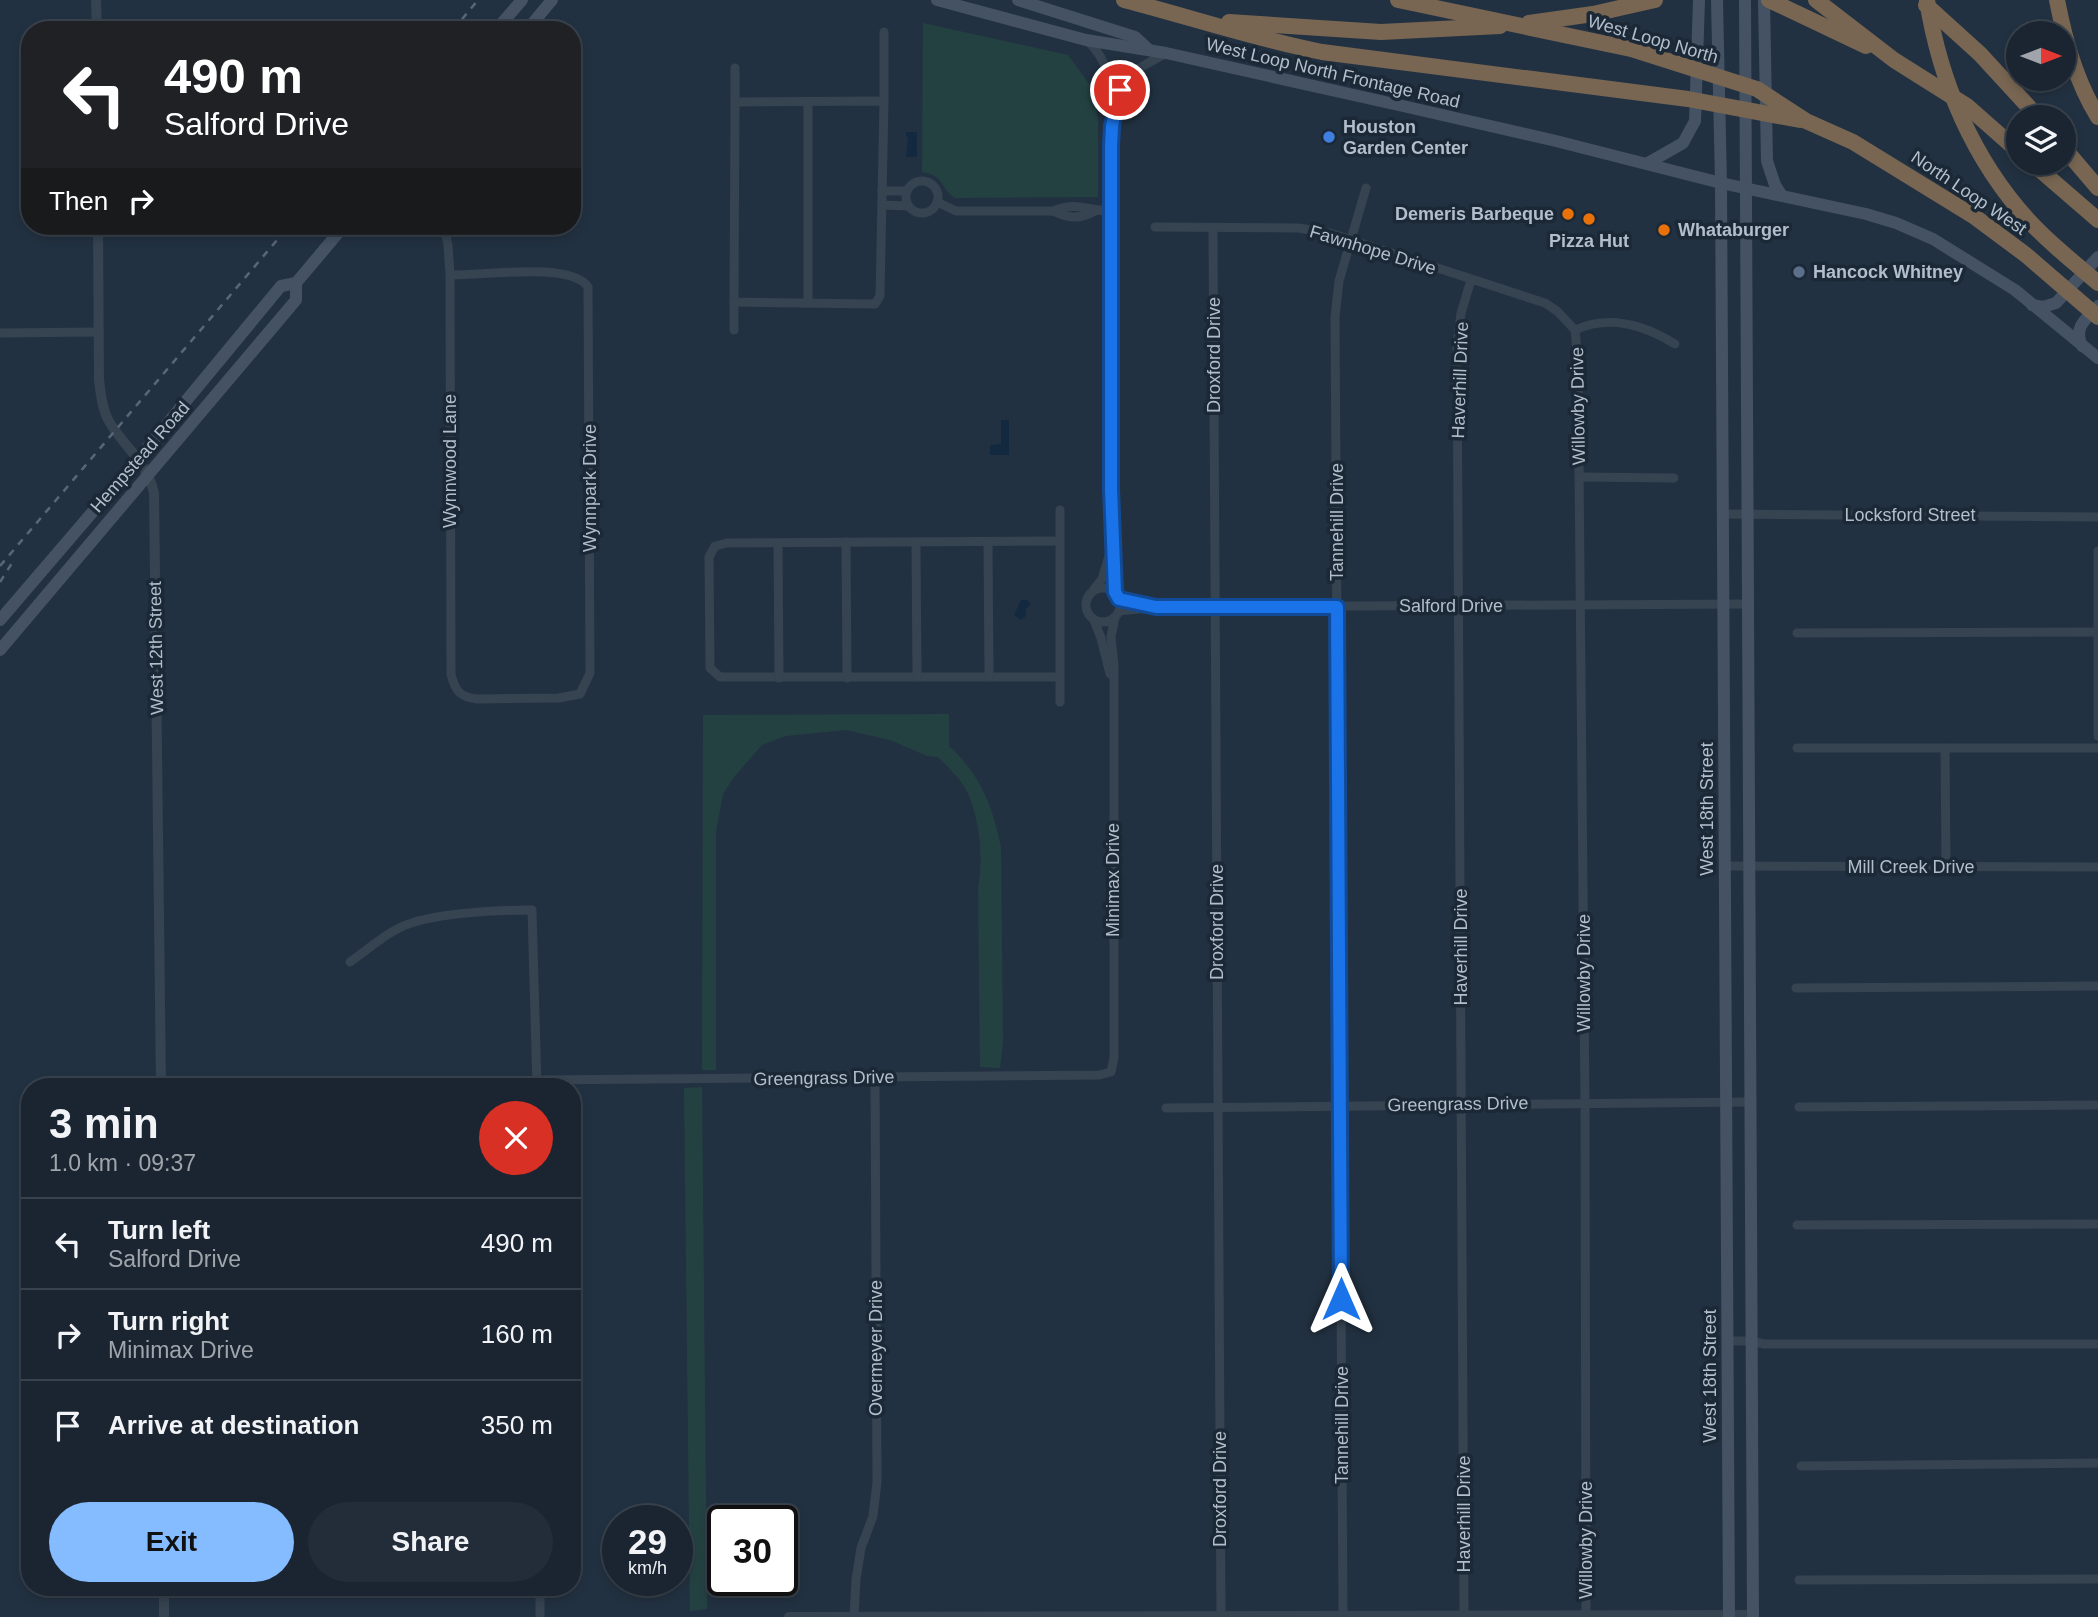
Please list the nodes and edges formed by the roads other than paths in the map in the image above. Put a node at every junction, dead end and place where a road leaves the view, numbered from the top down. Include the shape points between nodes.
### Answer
1 (96, 0) edge
2 (522, 0) edge
3 (552, 0) edge
4 (937, 0) edge
5 (1018, 0) edge
6 (1124, 0) edge
7 (1398, 0) edge
8 (1655, 0) edge
9 (1699, 0) edge
10 (1717, 0) edge
11 (1745, 0) edge
12 (1767, 0) edge
13 (1816, 0) edge
14 (1921, 0) edge
15 (1927, 0) edge
16 (2057, 0) edge
17 (97, 21) edge
18 (504, 21) edge
19 (534, 21) edge
20 (1205, 21) junction
21 (884, 32) dead end
22 (1086, 40) junction
23 (1149, 50) junction
24 (1166, 53) junction
25 (1894, 60) junction
26 (734, 68) dead end
27 (884, 101) junction
28 (735, 102) junction
29 (808, 102) junction
30 (2027, 105) edge
31 (2098, 117) edge
32 (1806, 121) junction
33 (1112, 126) junction
34 (2006, 140) edge
35 (2076, 162) edge
36 (1648, 163) junction
37 (2046, 175) edge
38 (1721, 183) junction
39 (1747, 187) junction
40 (1366, 188) dead end
41 (2098, 188) edge
42 (882, 191) junction
43 (907, 191) junction
44 (1782, 196) junction
45 (937, 202) junction
46 (882, 205) junction
47 (908, 206) junction
48 (1111, 211) junction
49 (2098, 220) edge
50 (1155, 227) dead end
51 (1213, 228) junction
52 (98, 235) edge
53 (336, 235) edge
54 (446, 235) edge
55 (1350, 240) junction
56 (2098, 257) edge
57 (450, 275) junction
58 (1471, 280) junction
59 (296, 283) junction
60 (2098, 283) edge
61 (1721, 285) junction
62 (1745, 291) junction
63 (734, 302) junction
64 (808, 303) junction
65 (2032, 305) junction
66 (2098, 306) edge
67 (2098, 317) edge
68 (734, 330) dead end
69 (1575, 330) junction
70 (98, 332) junction
71 (0, 333) edge
72 (1675, 344) dead end
73 (2082, 347) junction
74 (2098, 358) edge
75 (138, 459) junction
76 (150, 475) junction
77 (1579, 477) junction
78 (1674, 478) dead end
79 (1059, 510) dead end
80 (1722, 514) junction
81 (1746, 514) junction
82 (2098, 517) edge
83 (1060, 541) junction
84 (846, 542) junction
85 (916, 542) junction
86 (988, 542) junction
87 (778, 543) junction
88 (1112, 546) junction
89 (2098, 551) edge
90 (1094, 590) junction
91 (1117, 596) junction
92 (1722, 604) junction
93 (1746, 604) junction
94 (1459, 605) junction
95 (1581, 605) junction
96 (1156, 607) junction
97 (1337, 607) junction
98 (1215, 608) junction
99 (1117, 614) junction
100 (0, 620) edge
101 (1094, 620) junction
102 (2098, 632) edge
103 (15, 633) junction
104 (1797, 633) dead end
105 (0, 650) edge
106 (917, 677) junction
107 (989, 677) junction
108 (1060, 677) junction
109 (779, 678) junction
110 (847, 678) junction
111 (1113, 686) junction
112 (580, 694) joint
113 (1060, 702) dead end
114 (1747, 734) junction
115 (1724, 735) junction
116 (2098, 736) edge
117 (1797, 748) dead end
118 (1945, 748) junction
119 (2098, 748) edge
120 (1724, 866) junction
121 (1747, 866) junction
122 (2098, 867) edge
123 (1946, 868) junction
124 (350, 962) dead end
125 (1725, 986) junction
126 (1748, 986) junction
127 (2098, 986) edge
128 (1796, 988) dead end
129 (1111, 1072) joint
130 (875, 1077) junction
131 (161, 1078) edge
132 (537, 1078) edge
133 (581, 1082) edge
134 (1726, 1102) junction
135 (1749, 1102) junction
136 (1585, 1103) junction
137 (1462, 1104) junction
138 (2098, 1105) edge
139 (1340, 1106) junction
140 (1217, 1107) junction
141 (1799, 1107) dead end
142 (1166, 1108) dead end
143 (2098, 1224) edge
144 (1797, 1226) dead end
145 (1727, 1341) junction
146 (1751, 1341) junction
147 (2098, 1344) edge
148 (2098, 1463) edge
149 (1801, 1466) dead end
150 (1728, 1477) junction
151 (1752, 1477) junction
152 (2098, 1579) edge
153 (1799, 1580) dead end
154 (164, 1596) edge
155 (540, 1596) edge
156 (1059, 1616) edge
157 (1464, 1616) edge
158 (1586, 1616) edge
159 (1729, 1616) edge
160 (1753, 1616) edge
161 (164, 1617) edge
162 (540, 1617) edge
163 (789, 1617) edge
164 (855, 1617) edge
165 (917, 1617) edge
166 (1221, 1617) edge
167 (1343, 1617) edge

1 - 17 street
2 - 18 main road
3 - 19 main road
4 - 22 main road, West Loop North Frontage Road
5 - 23 main road via 1135,37
6 - 20 highway
7 - 32 highway, West Loop North via 1631,49 1757,89
8 - 20 highway via 1529,23 1426,31
9 - 36 main road via 1695,121 1683,143
10 - 38 main road, West 18th Street
11 - 39 main road
12 - 25 highway
12 - 44 main road via 1767,161
13 - 25 highway
14 - 30 highway
15 - 60 highway via 1946,83 1989,169 2029,221
16 - 31 highway via 2076,70
20 - 32 highway via 1322,52 1688,99
21 - 27 street
22 - 23 main road, West Loop North Frontage Road
22 - 33 street via 1105,61 1109,74
23 - 24 main road, West Loop North Frontage Road
24 - 33 street via 1123,82
24 - 36 main road, West Loop North Frontage Road
25 - 34 highway via 1967,106
26 - 28 street
27 - 29 street
27 - 42 street
28 - 29 street
28 - 63 street
29 - 64 street
32 - 67 highway, North Loop West via 1853,142 1975,217
33 - 48 street
35 - 41 highway
36 - 38 main road, West Loop North Frontage Road
37 - 49 highway
38 - 39 main road, West Loop North Frontage Road
38 - 61 main road, West 18th Street
39 - 44 main road, West Loop North Frontage Road
39 - 62 main road
40 - 55 street, Tannehill Drive
42 - 43 street
42 - 46 street
43 - 45 street via 914,183 925,181 934,187
43 - 47 street
44 - 65 main road, West Loop North Frontage Road via 1866,214 1933,239
45 - 47 street via 931,211 921,213
45 - 48 street via 956,211 1053,211 1067,205
46 - 47 street
46 - 64 street via 880,296 874,304
48 - 88 street
50 - 51 street, Fawnhope Drive
51 - 55 street, Fawnhope Drive via 1298,228
51 - 98 street, Droxford Drive
52 - 70 street, West 12th Street
53 - 59 main road, Hempstead Road
54 - 57 street, Wynnwood Lane
55 - 58 street, Fawnhope Drive
55 - 97 street, Tannehill Drive via 1335,317
56 - 65 main road via 2056,303
57 - 112 street, Wynnwood Lane via 451,674 457,692 477,699
57 - 112 street, Wynnpark Drive via 573,275 584,281 589,295 591,636 590,673
58 - 69 street, Fawnhope Drive via 1545,303
58 - 94 street, Haverhill Drive via 1457,345
59 - 75 main road, Hempstead Road via 281,286
59 - 76 main road, Hempstead Road via 296,300
61 - 62 main road
61 - 80 main road, West 18th Street
62 - 81 main road
63 - 64 street
63 - 68 street
65 - 73 main road, West Loop North Frontage Road
66 - 73 main road via 2080,325 2077,333
69 - 72 street via 1602,322 1633,324
69 - 77 street, Willowby Drive
70 - 71 street
70 - 75 street, West 12th Street via 105,412
73 - 74 main road, West Loop North Frontage Road
75 - 76 street, West 12th Street
75 - 100 main road, Hempstead Road
76 - 103 main road, Hempstead Road
76 - 131 street, West 12th Street via 154,493
77 - 78 street
77 - 95 street, Willowby Drive
79 - 83 street
80 - 81 street, Locksford Street
80 - 92 main road, West 18th Street
81 - 82 street, Locksford Street
81 - 93 main road
83 - 86 street
83 - 108 street
84 - 85 street
84 - 87 street
84 - 110 street
85 - 86 street
85 - 106 street
86 - 107 street
87 - 109 street
87 - 109 street via 721,544 711,551 709,570 714,674
88 - 90 street
88 - 91 street
89 - 102 street
90 - 91 street via 1105,587
90 - 101 street via 1085,606
91 - 96 street, Salford Drive
91 - 99 street
92 - 93 street, Salford Drive
92 - 95 street, Salford Drive
92 - 115 main road, West 18th Street
93 - 114 main road
94 - 95 street, Salford Drive
94 - 97 street, Salford Drive
94 - 137 street, Haverhill Drive
95 - 136 street, Willowby Drive
96 - 98 street, Salford Drive
96 - 99 street, Salford Drive
97 - 98 street, Salford Drive
97 - 139 street, Tannehill Drive
98 - 140 street, Droxford Drive
99 - 101 street via 1105,622
99 - 111 street, Minimax Drive via 1111,637
100 - 103 main road
101 - 111 street, Minimax Drive
102 - 104 street
102 - 116 street
103 - 105 main road, Hempstead Road
106 - 107 street
106 - 110 street
107 - 108 street
108 - 113 street
109 - 110 street
111 - 129 street, Minimax Drive
114 - 115 main road
114 - 121 main road
115 - 120 main road, West 18th Street
117 - 118 street
118 - 119 street
118 - 123 street
120 - 121 street, Mill Creek Drive
120 - 125 main road, West 18th Street
121 - 123 street, Mill Creek Drive
121 - 126 main road
122 - 123 street, Mill Creek Drive
124 - 132 street via 398,928 420,920 531,910
125 - 126 main road
125 - 134 main road, West 18th Street
126 - 135 main road
127 - 128 street
129 - 130 street, Greengrass Drive
130 - 133 street, Greengrass Drive
130 - 164 street, Overmeyer Drive via 877,1482 873,1516 861,1548
134 - 135 street, Greengrass Drive
134 - 136 street, Greengrass Drive
134 - 145 main road, West 18th Street
135 - 146 main road
136 - 137 street, Greengrass Drive
136 - 158 street, Willowby Drive
137 - 139 street, Greengrass Drive
137 - 157 street, Haverhill Drive
138 - 141 street
139 - 140 street, Greengrass Drive
139 - 167 street, Tannehill Drive
140 - 142 street, Greengrass Drive
140 - 166 street, Droxford Drive
143 - 144 street
145 - 146 street
145 - 150 main road, West 18th Street
146 - 147 street
146 - 151 main road
148 - 149 street
150 - 151 main road
150 - 159 main road, West 18th Street
151 - 160 main road
152 - 153 street
154 - 161 street
155 - 162 street
156 - 165 street
156 - 166 street
157 - 158 street
157 - 167 street
158 - 159 street
159 - 160 street
163 - 164 street
164 - 165 street
166 - 167 street

